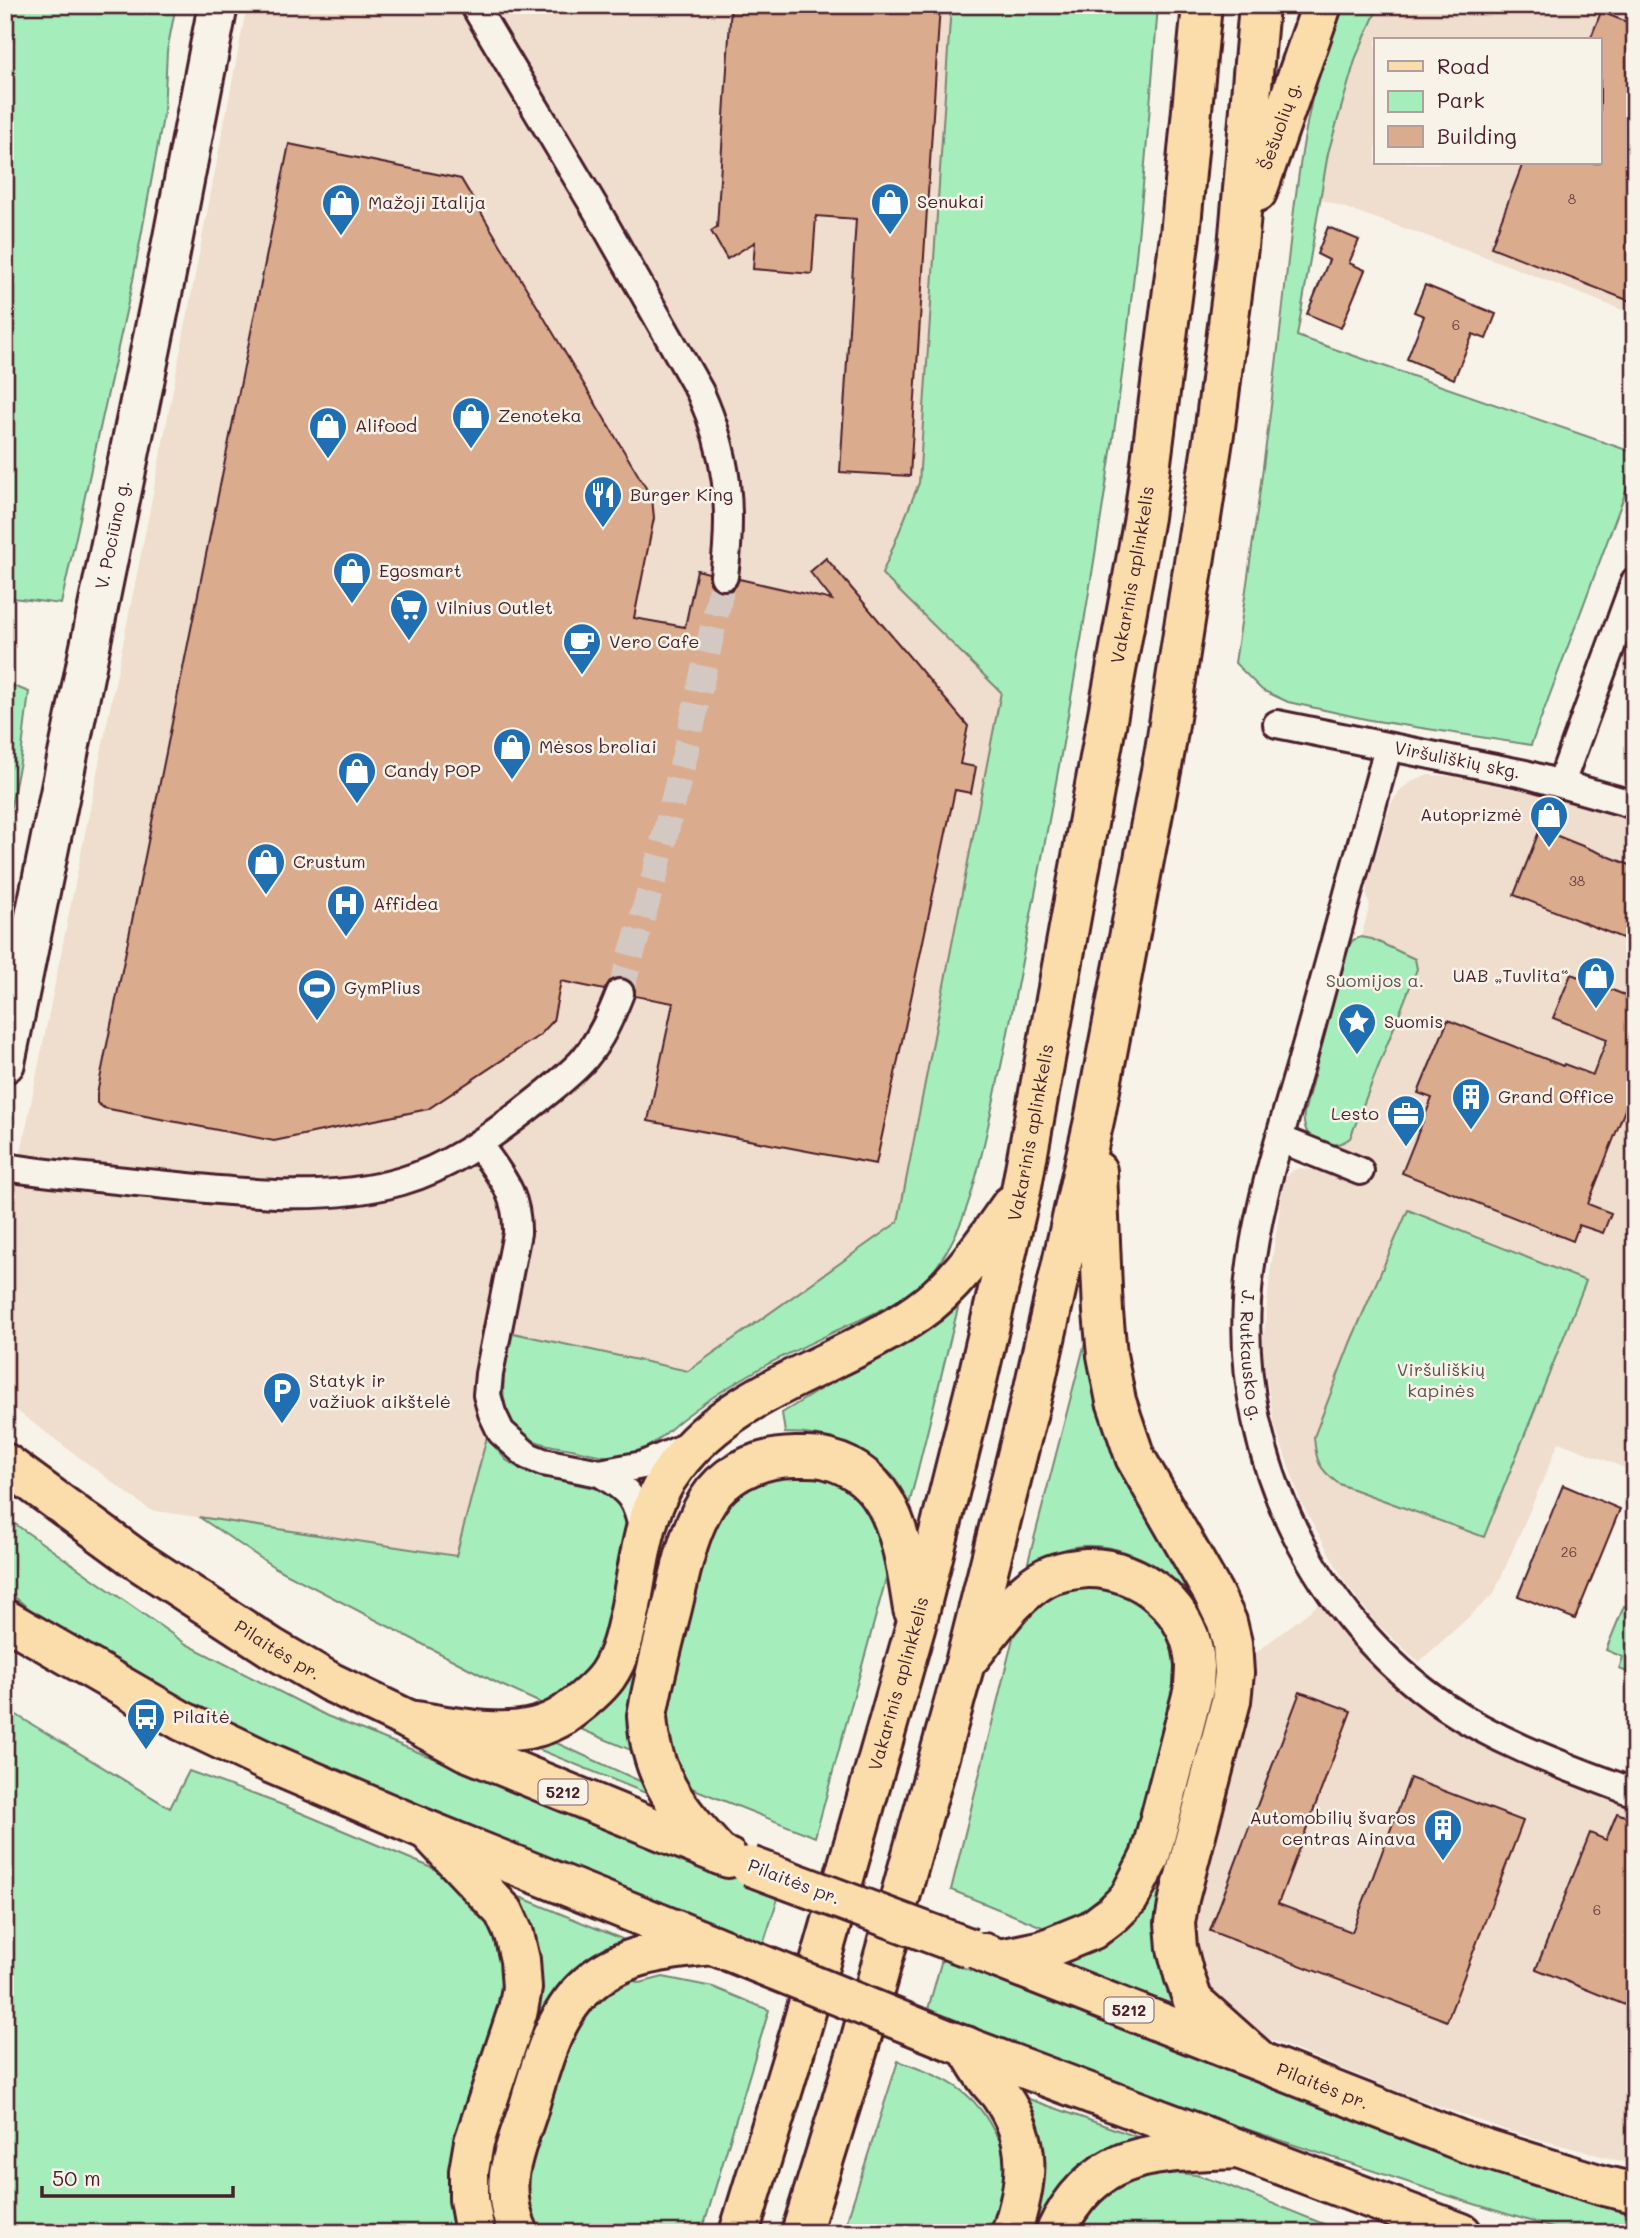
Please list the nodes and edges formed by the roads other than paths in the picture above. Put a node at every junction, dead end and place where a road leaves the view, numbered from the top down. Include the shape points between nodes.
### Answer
1 (218, 5) edge
2 (474, 5) edge
3 (1202, 5) edge
4 (1259, 5) edge
5 (1322, 5) edge
6 (1238, 247) junction
7 (724, 576) tunnel mouth
8 (1635, 581) edge
9 (1276, 724) dead end
10 (1388, 748) junction
11 (1561, 783) junction
12 (1635, 805) edge
13 (620, 993) tunnel mouth
14 (5, 1063) edge
15 (1095, 1116) junction
16 (1280, 1139) junction
17 (479, 1145) junction
18 (5, 1167) edge
19 (1360, 1171) dead end
20 (1021, 1191) junction
21 (693, 1444) junction
22 (9, 1469) edge
23 (600, 1473) junction
24 (645, 1535) junction
25 (5, 1619) edge
26 (916, 1625) junction
27 (965, 1663) junction
28 (409, 1720) junction
29 (1635, 1793) edge
30 (427, 1830) junction
31 (735, 1860) junction
32 (721, 1948) junction
33 (985, 1954) junction
34 (959, 2043) junction
35 (1259, 2060) junction
36 (1237, 2149) junction
37 (1635, 2193) edge
38 (737, 2227) edge
39 (475, 2233) edge
40 (519, 2233) edge
41 (801, 2233) edge
42 (1011, 2233) edge
43 (1055, 2233) edge
44 (1462, 2233) edge

1 - 14 main road, V. Pociūno g.
2 - 7 street via 701,391 724,458 729,527
3 - 20 main road, Vakarinis aplinkkelis via 1180,235 1144,517
4 - 6 main road
5 - 6 main road, Šešuolių g.
6 - 15 main road via 1174,698
8 - 11 street
9 - 10 street, Viršuliškių skg.
10 - 11 street, Viršuliškių skg.
10 - 16 street, J. Rutkausko g.
11 - 12 street, Viršuliškių skg.
13 - 17 street via 606,1028 584,1059
15 - 27 main road via 1034,1388
15 - 35 main road via 1102,1312 1116,1401 1135,1457 1213,1593 1232,1643 1231,1701 1179,1899 1177,1948 1194,2001
16 - 19 street
16 - 29 street, J. Rutkausko g. via 1253,1248 1246,1342 1256,1427 1283,1508 1305,1550 1330,1593 1361,1632 1446,1707 1537,1755
17 - 18 street via 432,1171 348,1192 206,1189
17 - 23 street via 513,1196 518,1216 489,1374 487,1395 492,1413 501,1432 528,1456
20 - 21 main road via 963,1270 919,1311 760,1396
20 - 26 main road, Vakarinis aplinkkelis
21 - 23 street via 643,1465
21 - 24 main road via 659,1492
22 - 28 main road, Pilaitės pr. / 5212 via 272,1648
23 - 24 street via 631,1497
24 - 28 main road via 619,1652 607,1676 587,1697 548,1724 515,1731
25 - 30 main road via 182,1721
26 - 31 main road via 901,1539 880,1493 853,1468 824,1458 787,1457 736,1472 715,1492 687,1549 647,1716 648,1742 663,1784 692,1824
26 - 38 main road, Vakarinis aplinkkelis via 800,2033
27 - 33 main road via 1021,1595 1046,1577 1104,1568 1140,1580 1169,1604 1184,1626 1195,1666 1194,1688 1150,1857 1129,1898 1092,1930 1043,1950
27 - 41 main road via 858,2049
28 - 31 main road, Pilaitės pr. / 5212 via 512,1772
30 - 32 main road
30 - 39 main road via 504,1912 520,1960 518,2010 474,2142 469,2171
31 - 33 main road, Pilaitės pr. / 5212, bridge
32 - 34 main road, bridge
32 - 40 main road via 655,1953 614,1966 573,1999 546,2054 509,2176 509,2200
33 - 35 main road, Pilaitės pr. / 5212
34 - 36 main road
34 - 42 main road via 1000,2094 1018,2129 1025,2175
35 - 37 main road, Pilaitės pr. via 1467,2143
36 - 43 main road via 1161,2153 1115,2166 1080,2193
36 - 44 main road

